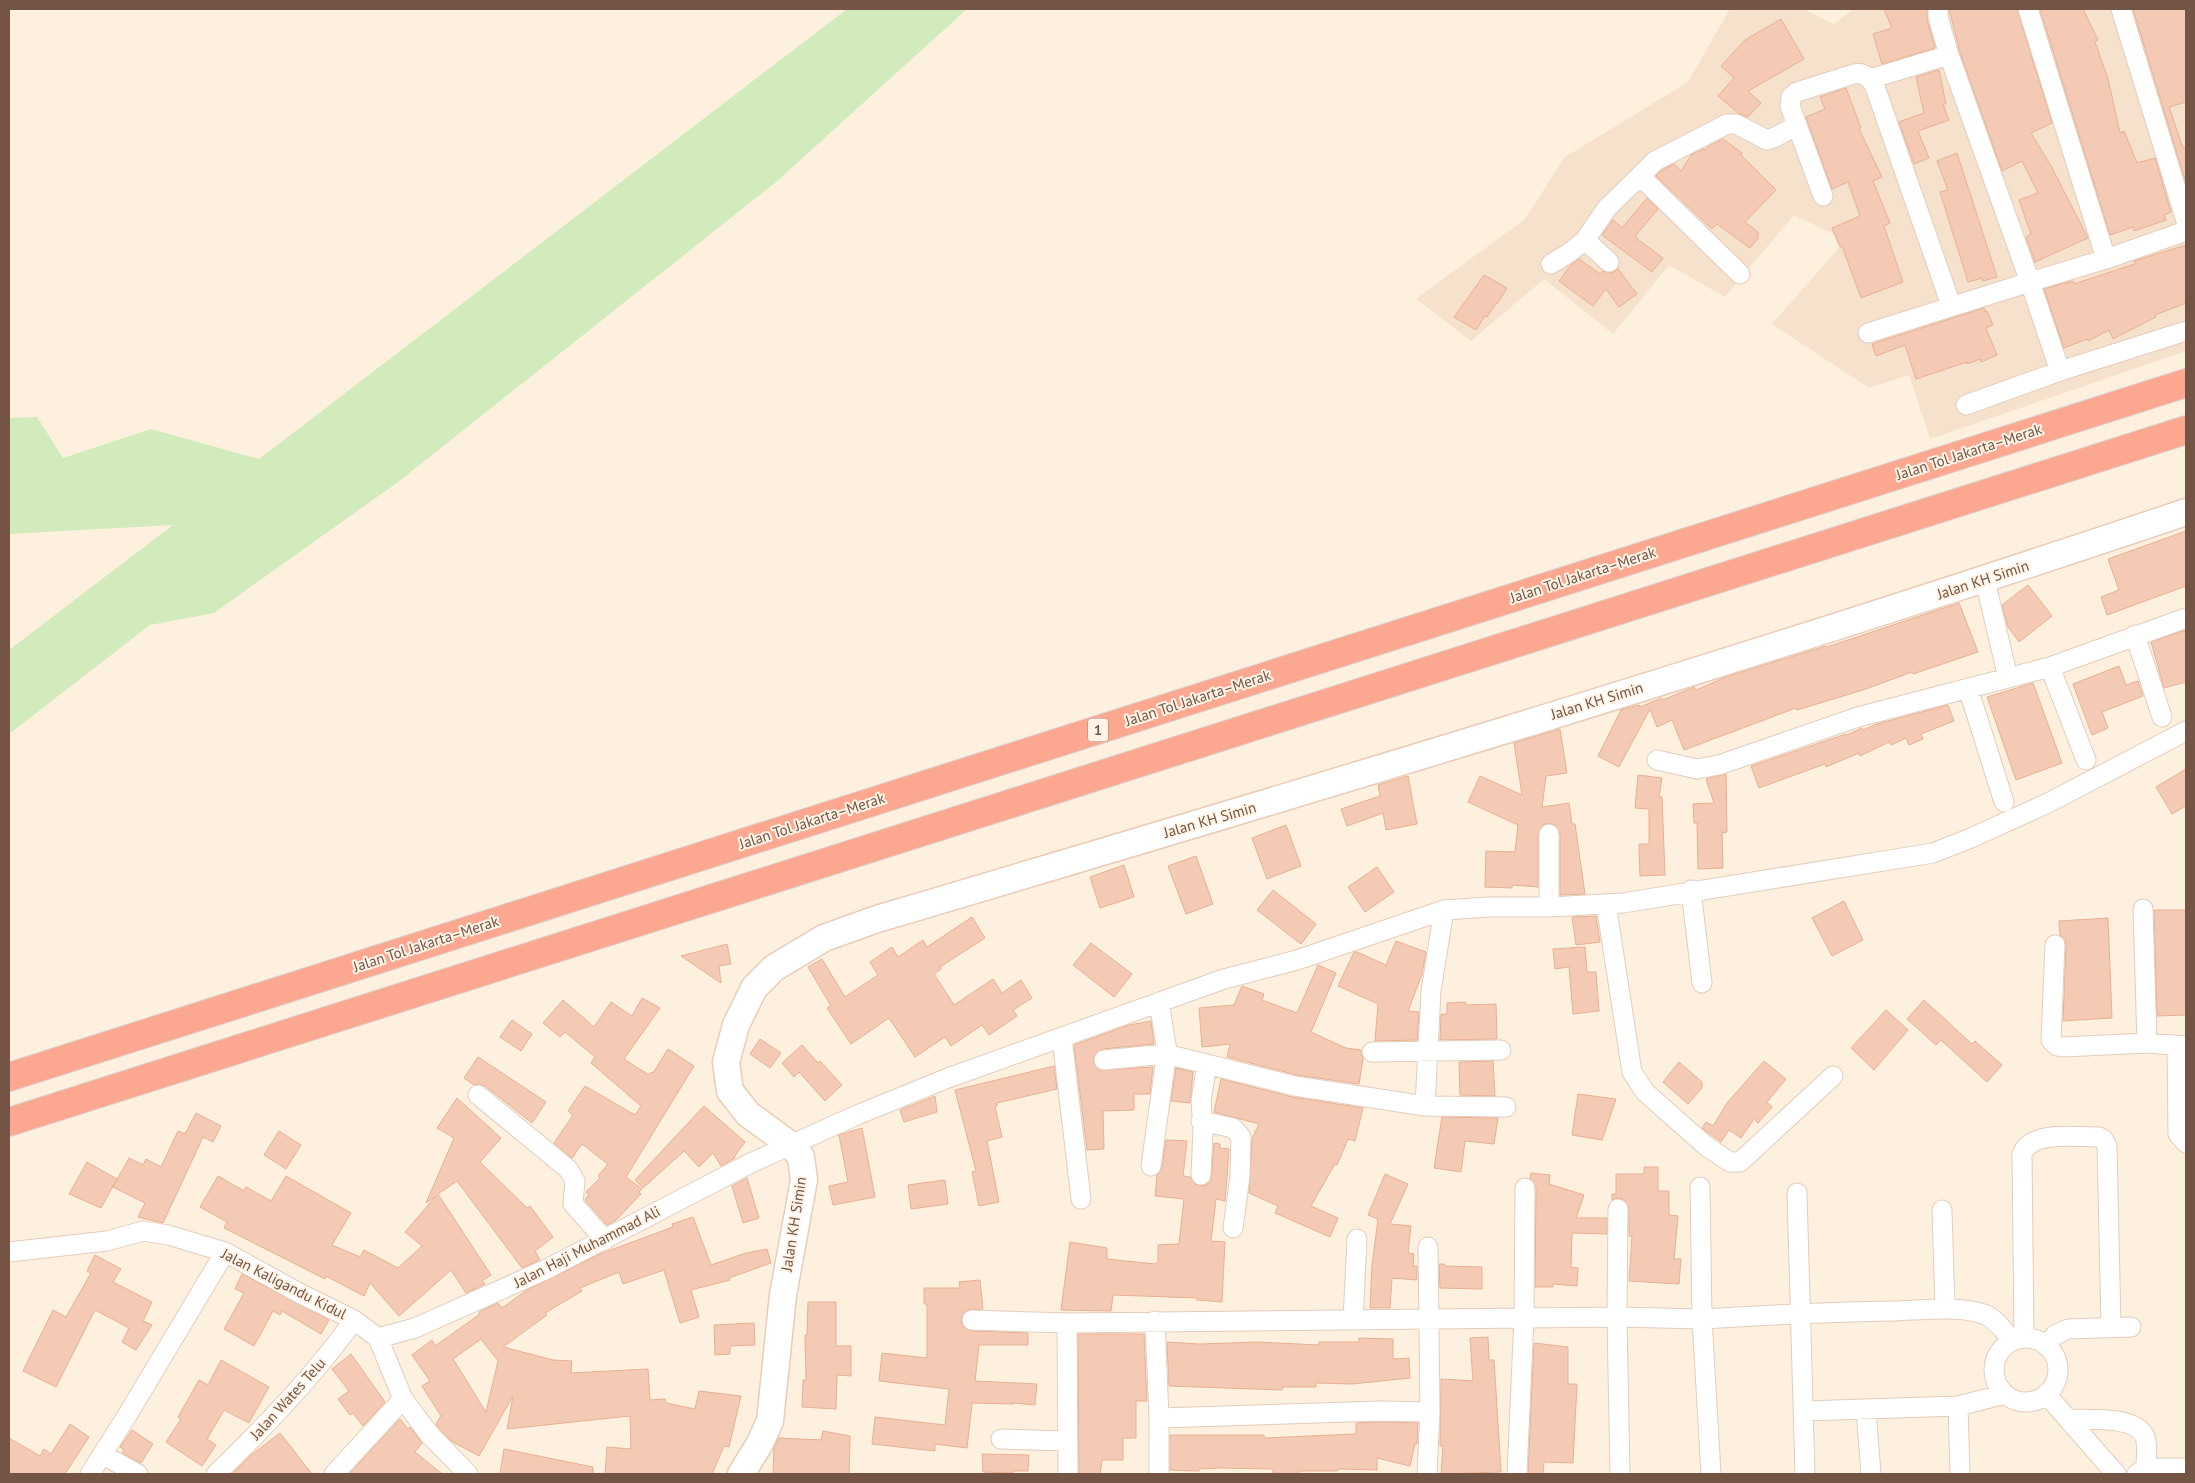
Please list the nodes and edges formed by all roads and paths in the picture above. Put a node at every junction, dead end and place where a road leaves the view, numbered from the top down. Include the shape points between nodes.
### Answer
1 (1938, 9) edge
2 (2028, 9) edge
3 (2121, 9) edge
4 (1949, 55) junction
5 (1870, 79) junction
6 (1796, 126) junction
7 (1640, 176) junction
8 (1823, 196) dead end
9 (2186, 221) edge
10 (2186, 231) edge
11 (1585, 240) junction
12 (2106, 259) junction
13 (1609, 262) dead end
14 (1551, 264) dead end
15 (1740, 274) dead end
16 (2030, 282) junction
17 (1951, 306) junction
18 (2186, 331) edge
19 (1868, 333) dead end
20 (2060, 370) junction
21 (2186, 383) edge
22 (1966, 405) dead end
23 (2186, 430) edge
24 (2186, 512) edge
25 (1985, 580) junction
26 (2186, 618) edge
27 (2135, 636) junction
28 (2050, 667) junction
29 (2008, 678) junction
30 (1968, 688) junction
31 (2162, 717) dead end
32 (2186, 731) edge
33 (1657, 760) dead end
34 (2086, 760) dead end
35 (2004, 802) dead end
36 (1549, 834) dead end
37 (1691, 890) junction
38 (1606, 904) junction
39 (1549, 907) junction
40 (2143, 909) dead end
41 (1444, 910) junction
42 (2055, 945) dead end
43 (1702, 983) dead end
44 (1159, 1002) junction
45 (1062, 1038) junction
46 (2147, 1043) junction
47 (2182, 1046) edge
48 (1500, 1050) dead end
49 (1372, 1052) dead end
50 (1428, 1052) junction
51 (1166, 1054) junction
52 (1104, 1060) dead end
53 (1207, 1064) junction
54 (9, 1076) edge
55 (1833, 1076) dead end
56 (478, 1094) dead end
57 (1425, 1106) junction
58 (1506, 1107) dead end
59 (1202, 1121) junction
60 (9, 1122) edge
61 (2186, 1142) edge
62 (792, 1146) junction
63 (1151, 1166) dead end
64 (1201, 1175) dead end
65 (1700, 1187) dead end
66 (1525, 1188) dead end
67 (1798, 1193) dead end
68 (1081, 1198) dead end
69 (1618, 1209) dead end
70 (1942, 1210) dead end
71 (1232, 1228) dead end
72 (1357, 1239) dead end
73 (605, 1240) junction
74 (1428, 1247) dead end
75 (9, 1252) edge
76 (224, 1252) junction
77 (1945, 1309) junction
78 (1800, 1313) junction
79 (1617, 1317) junction
80 (1428, 1318) junction
81 (1524, 1318) junction
82 (1702, 1319) junction
83 (354, 1320) junction
84 (972, 1320) dead end
85 (1353, 1320) junction
86 (1155, 1321) junction
87 (1067, 1323) junction
88 (2111, 1326) junction
89 (2131, 1327) dead end
90 (378, 1338) junction
91 (2018, 1340) junction
92 (2046, 1346) junction
93 (2004, 1394) junction
94 (2046, 1394) junction
95 (403, 1399) junction
96 (1958, 1406) junction
97 (1804, 1410) junction
98 (1866, 1410) junction
99 (1430, 1412) junction
100 (1159, 1418) junction
101 (2068, 1420) junction
102 (1001, 1439) dead end
103 (1067, 1441) junction
104 (103, 1455) junction
105 (2186, 1468) edge
106 (2145, 1470) edge
107 (90, 1474) edge
108 (138, 1474) edge
109 (216, 1474) edge
110 (334, 1474) edge
111 (468, 1474) edge
112 (742, 1474) edge
113 (1068, 1474) edge
114 (1159, 1474) edge
115 (1427, 1474) edge
116 (1517, 1474) edge
117 (1620, 1474) edge
118 (1711, 1474) edge
119 (1805, 1474) edge
120 (1871, 1474) edge
121 (1960, 1474) edge
122 (2116, 1474) edge

1 - 4 street
2 - 12 street
3 - 9 street
4 - 5 street
4 - 16 street
5 - 6 street via 1863,74 1854,74 1798,92 1791,97 1790,106
5 - 17 street
6 - 7 street via 1767,140 1736,124 1727,124 1655,161
6 - 8 street
7 - 11 street via 1607,208
7 - 15 street
10 - 12 street
11 - 13 street
11 - 14 street
12 - 16 street
16 - 17 street
16 - 20 street
17 - 19 street
18 - 20 street
20 - 22 street
21 - 54 highway, Jalan Tol Jakarta–Merak / 1
23 - 60 highway
24 - 25 street, Jalan KH Simin
25 - 29 street
25 - 62 street, Jalan KH Simin via 1311,790 876,919 824,938 774,968 754,988 736,1025 726,1062 730,1091 748,1114
26 - 27 street
27 - 28 street
27 - 31 street
28 - 29 street
28 - 34 street
29 - 30 street
30 - 33 street via 1858,718 1719,764 1697,769
30 - 35 street
32 - 37 street, Jalan Haji Muhammad Ali via 2048,803 1933,853
36 - 39 street
37 - 38 street, Jalan Haji Muhammad Ali
37 - 43 street
38 - 39 street, Jalan Haji Muhammad Ali
38 - 55 street via 1632,1072 1645,1092 1706,1146 1725,1159 1740,1162
39 - 41 street, Jalan Haji Muhammad Ali
40 - 46 street
41 - 44 street, Jalan Haji Muhammad Ali
41 - 50 street via 1431,991
42 - 46 street via 2053,1043 2063,1047
44 - 45 street, Jalan Haji Muhammad Ali
44 - 51 street
45 - 62 street, Jalan Haji Muhammad Ali via 939,1082
45 - 68 street
46 - 47 street
47 - 61 street via 2178,1134
48 - 50 street
49 - 50 street
50 - 57 street
51 - 52 street
51 - 53 street
51 - 63 street
53 - 57 street via 1295,1086
53 - 59 street via 1201,1100
56 - 73 street via 568,1168 575,1181 573,1204
57 - 58 street
59 - 64 street
59 - 71 street via 1233,1128 1241,1137 1240,1176
62 - 73 street, Jalan Haji Muhammad Ali via 751,1163
62 - 112 street, Jalan KH Simin via 801,1157 804,1180 783,1295 770,1421
65 - 82 street
66 - 81 street
67 - 78 street
69 - 79 street
70 - 77 street
72 - 85 street
73 - 90 street, Jalan Haji Muhammad Ali via 460,1309 415,1328
74 - 80 street
75 - 76 street, Jalan Kaligandu Kidul via 106,1241 143,1231
76 - 83 street, Jalan Kaligandu Kidul
76 - 104 street
77 - 78 street
77 - 91 street via 1979,1312 1995,1320
78 - 82 street
78 - 97 street
79 - 81 street
79 - 82 street
79 - 117 street
80 - 81 street
80 - 85 street
80 - 99 street
81 - 116 street
82 - 118 street
83 - 90 street, Jalan Kaligandu Kidul
83 - 109 street, Jalan Wates Telu via 284,1406
84 - 87 street
85 - 86 street
86 - 87 street
86 - 100 street
87 - 103 street
88 - 89 street
88 - 91 street via 2107,1146 2099,1137 2042,1138 2025,1147 2022,1154
88 - 92 street via 2068,1329 2055,1335
90 - 95 street
91 - 92 street via 2039,1341
91 - 93 street via 1999,1353 1995,1361 1995,1379
92 - 94 street via 2052,1353 2057,1370 2052,1388
93 - 94 street via 2021,1402 2030,1402
93 - 96 street
94 - 101 street
95 - 110 street
95 - 111 street via 429,1434
96 - 98 street
96 - 121 street
97 - 98 street
97 - 119 street
98 - 120 street
99 - 100 street
99 - 115 street
100 - 114 street
101 - 106 street via 2135,1424 2146,1439
101 - 122 street
102 - 103 street
103 - 113 street
104 - 107 street
104 - 108 street
105 - 106 street

